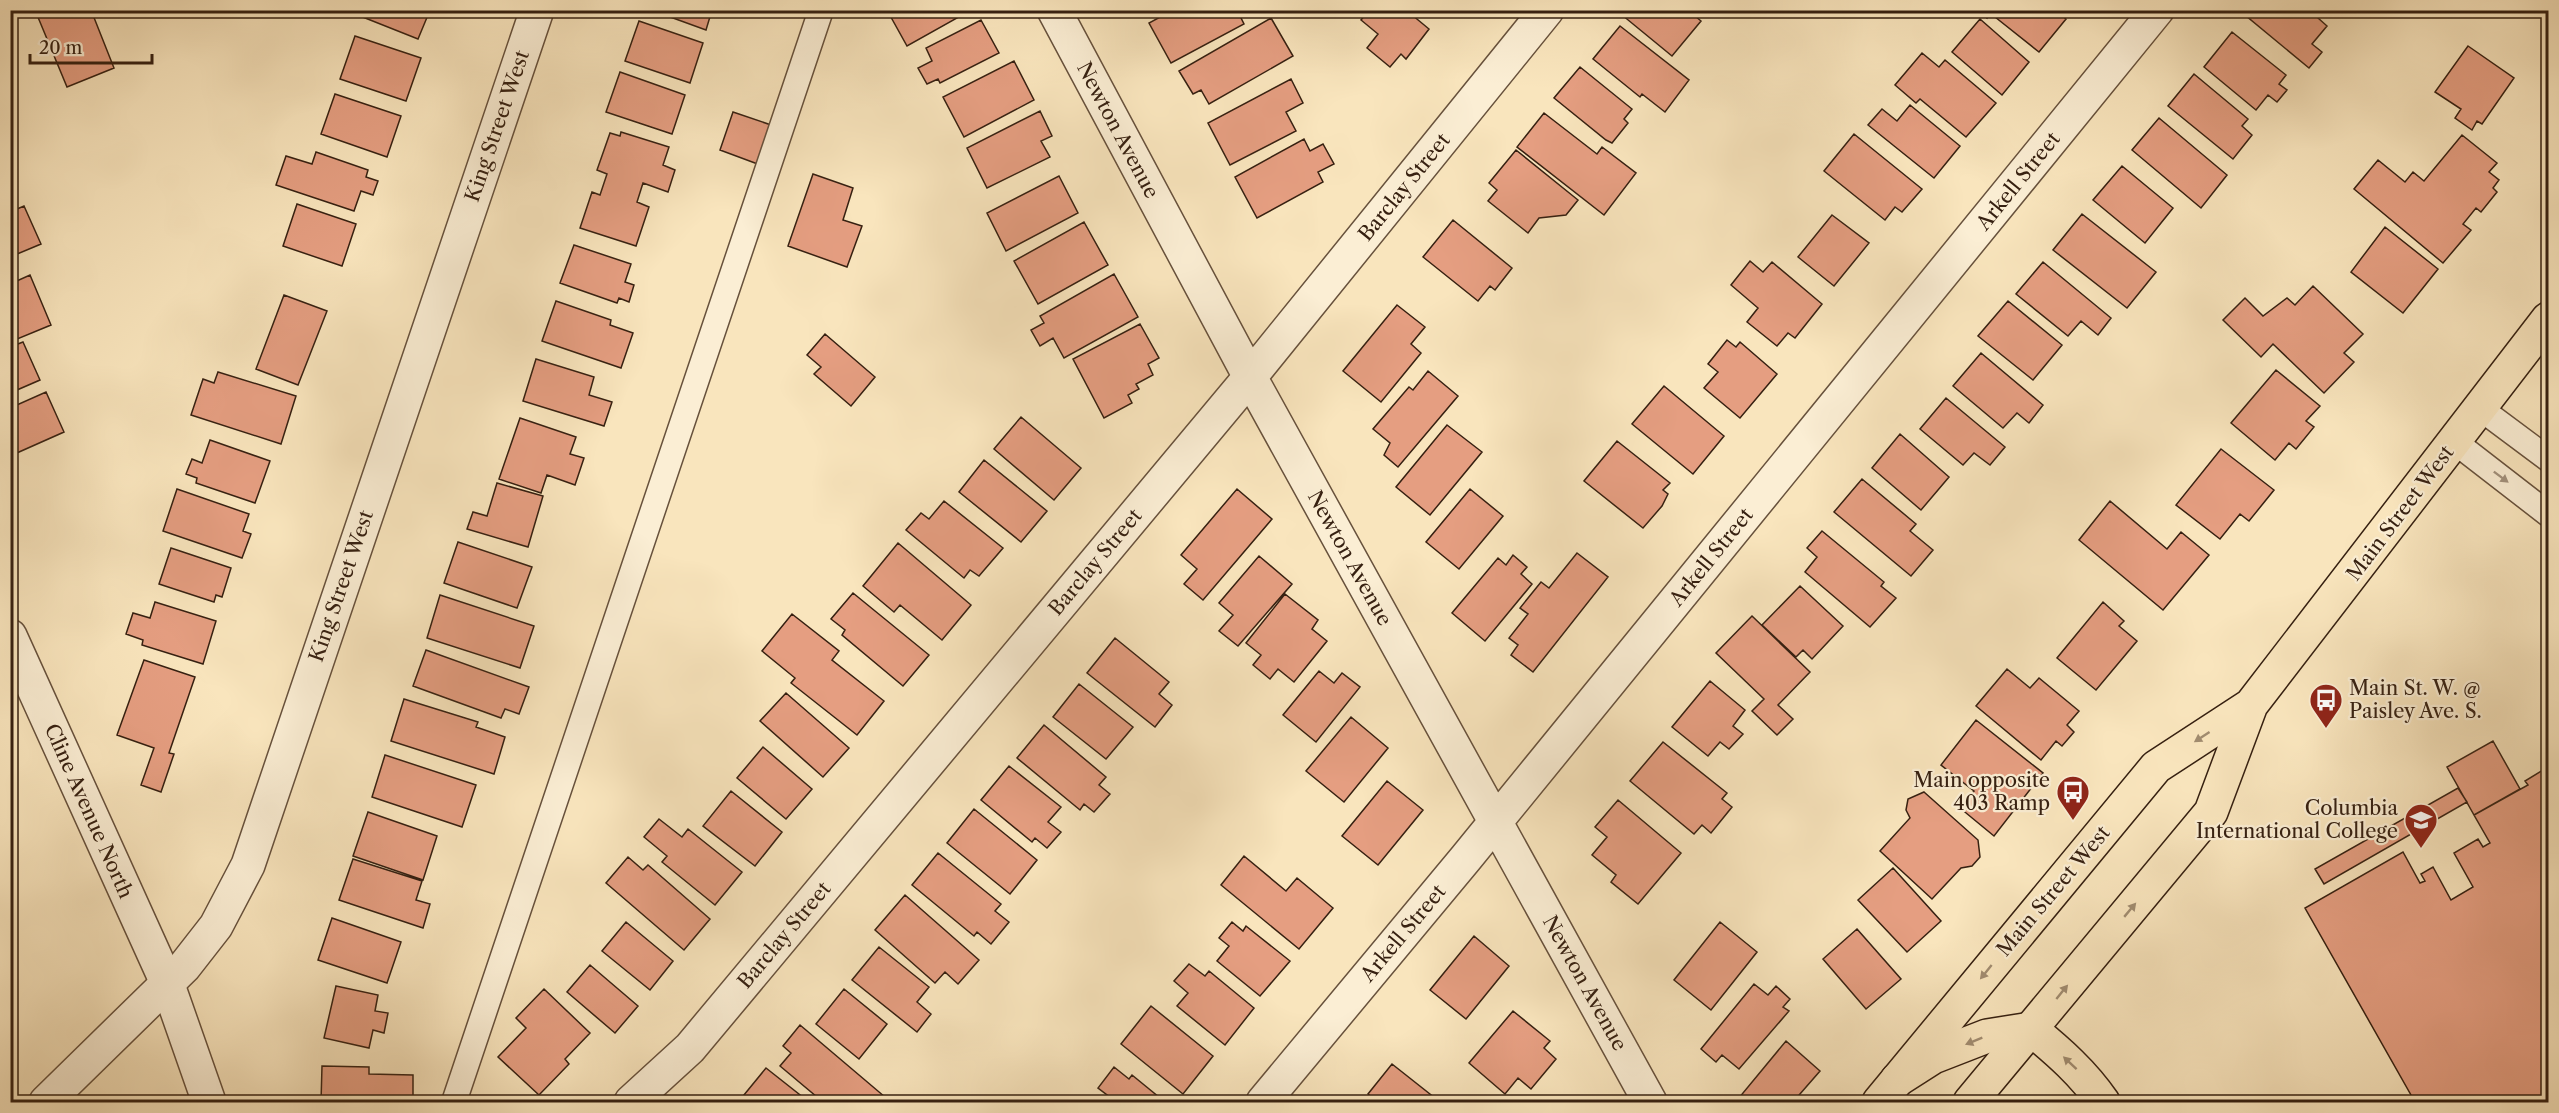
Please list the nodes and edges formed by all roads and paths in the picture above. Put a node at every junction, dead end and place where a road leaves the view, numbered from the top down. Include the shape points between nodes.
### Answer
1 (537, 10) edge
2 (821, 10) edge
3 (1054, 10) edge
4 (1547, 10) edge
5 (2157, 10) edge
6 (2548, 319) edge
7 (1250, 377) junction
8 (2481, 409) junction
9 (2455, 442) junction
10 (2548, 459) edge
11 (2548, 514) edge
12 (10, 636) edge
13 (2251, 705) junction
14 (1496, 821) junction
15 (168, 985) junction
16 (2031, 1029) junction
17 (1888, 1091) edge
18 (46, 1102) edge
19 (209, 1102) edge
20 (454, 1102) edge
21 (631, 1102) edge
22 (1263, 1102) edge
23 (1650, 1102) edge
24 (1970, 1102) edge
25 (2103, 1102) edge

1 - 15 street, King Street West via 248,865 216,926
2 - 20 lane
3 - 7 street, Newton Avenue
4 - 7 street, Barclay Street
5 - 14 street, Arkell Street
6 - 8 main road, Main Street West
7 - 14 street, Newton Avenue
7 - 21 street, Barclay Street via 690,1048
8 - 9 main road, Main Street West
8 - 10 lane
9 -> 11 lane
9 - 13 main road, Main Street West
12 - 15 street, Cline Avenue North
16 -> 13 main road, Main Street West via 2211,812
13 -> 17 main road, Main Street West via 2156,767
14 - 22 street, Arkell Street
14 - 23 street, Newton Avenue
15 - 18 street, King Street West
15 - 19 street, Cline Avenue North
16 -> 17 main road via 1987,1035 1933,1057
16 - 24 main road, Main Street West
25 -> 16 main road via 2070,1061

